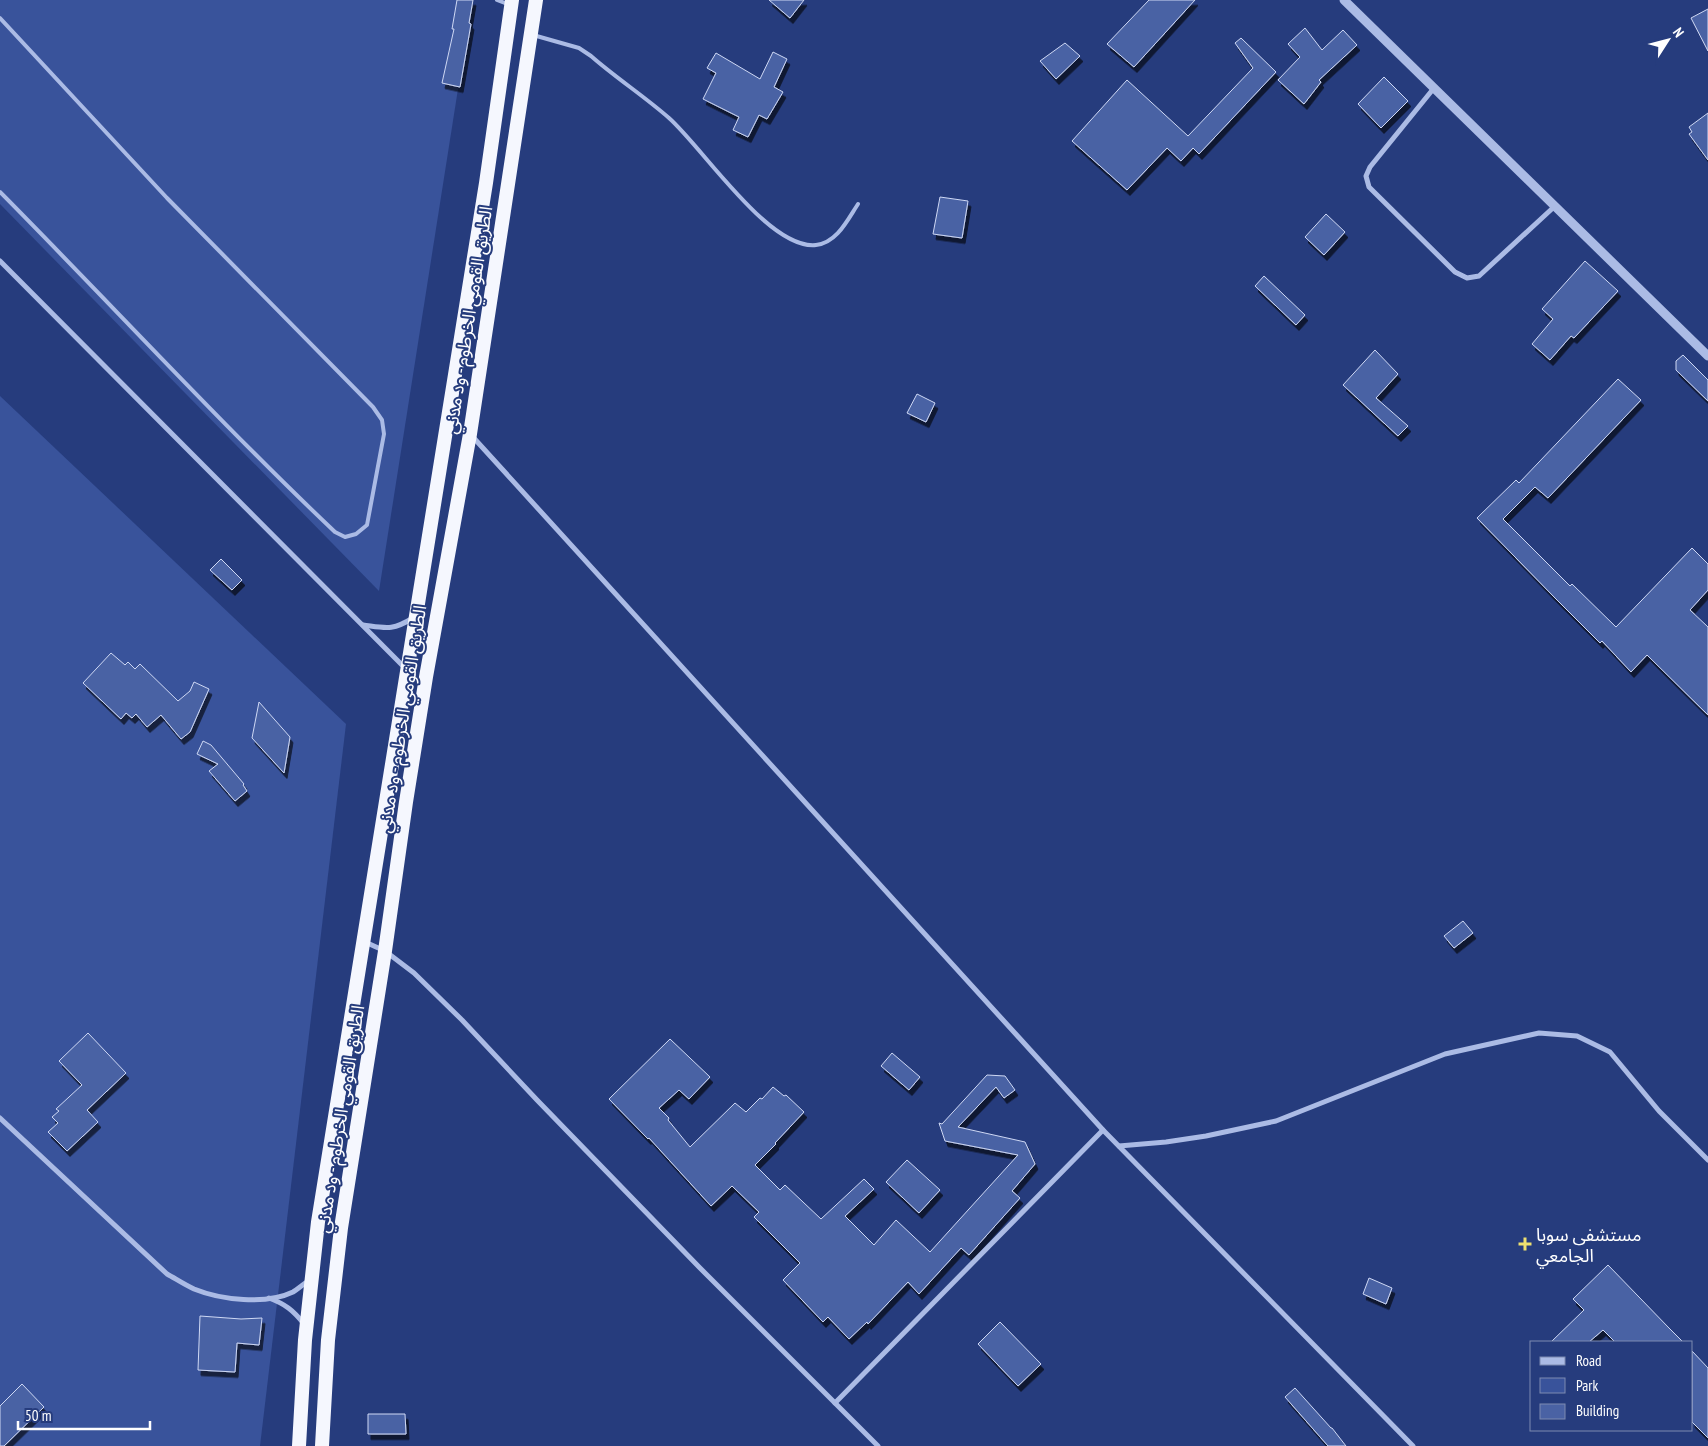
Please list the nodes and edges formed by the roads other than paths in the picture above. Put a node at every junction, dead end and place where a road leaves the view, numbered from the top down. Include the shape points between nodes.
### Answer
1 (497, 0) edge
2 (536, 0) edge
3 (1344, 0) edge
4 (512, 3) edge
5 (0, 18) edge
6 (530, 34) junction
7 (1434, 88) junction
8 (0, 192) edge
9 (858, 204) dead end
10 (1556, 206) junction
11 (0, 261) edge
12 (1708, 356) edge
13 (470, 434) junction
14 (416, 617) junction
15 (363, 625) junction
16 (407, 670) junction
17 (364, 942) junction
18 (385, 951) junction
19 (0, 1118) edge
20 (1104, 1130) junction
21 (1119, 1146) junction
22 (1708, 1160) edge
23 (312, 1279) junction
24 (269, 1298) junction
25 (306, 1326) junction
26 (835, 1403) junction
27 (299, 1446) edge
28 (322, 1446) edge
29 (878, 1446) edge
30 (1413, 1446) edge

1 - 4 lane
2 - 6 highway, الطريق القومي الخرطوم - ود مدني
3 - 7 street
4 - 14 highway, الطريق القومي الخرطوم - ود مدني
5 - 8 lane via 167,198 373,407 382,420 384,434 367,525 356,534 345,537 335,532 279,479
6 - 9 lane via 580,48 669,117 768,225 795,242 816,245 828,240 842,230
6 - 13 highway, الطريق القومي الخرطوم - ود مدني
7 - 10 street
7 - 10 street via 1366,176 1369,187 1455,272 1467,278 1479,276
10 - 12 street
11 - 15 street
13 - 18 highway, الطريق القومي الخرطوم - ود مدني via 425,686
13 - 20 street
14 - 15 street via 400,627
14 - 16 highway, الطريق القومي الخرطوم - ود مدني
15 - 16 street
16 - 17 highway, الطريق القومي الخرطوم - ود مدني
17 - 18 street
17 - 23 highway, الطريق القومي الخرطوم - ود مدني via 334,1116
18 - 26 street via 414,972 462,1020
18 - 28 highway, الطريق القومي الخرطوم - ود مدني via 341,1228 328,1340
19 - 24 street via 168,1274 208,1294 246,1300
20 - 21 street
20 - 26 street
21 - 22 street via 1206,1136 1276,1121 1445,1054 1539,1033 1577,1036 1610,1052 1659,1111
21 - 30 street
23 - 24 street via 292,1292
23 - 25 highway, الطريق القومي الخرطوم - ود مدني
24 - 25 street via 292,1309
25 - 27 highway, الطريق القومي الخرطوم - ود مدني
26 - 29 street

